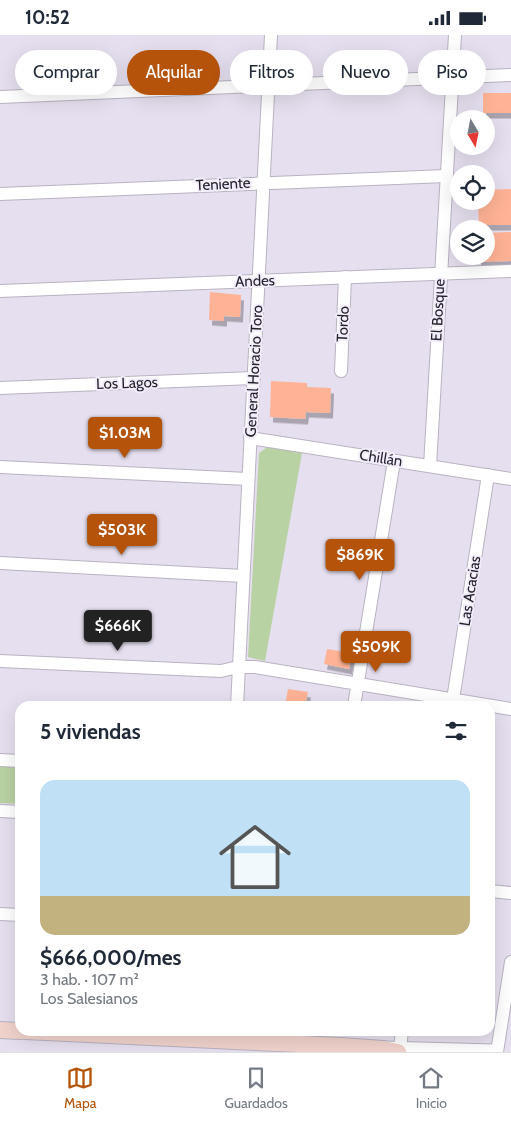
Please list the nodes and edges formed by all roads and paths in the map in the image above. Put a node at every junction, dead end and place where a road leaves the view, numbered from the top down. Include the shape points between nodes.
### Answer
1 (271, 35) edge
2 (454, 35) edge
3 (270, 50) edge
4 (453, 50) edge
5 (511, 75) edge
6 (486, 76) edge
7 (418, 78) edge
8 (313, 83) edge
9 (230, 87) edge
10 (267, 95) edge
11 (451, 95) edge
12 (0, 97) edge
13 (446, 176) junction
14 (263, 182) junction
15 (0, 194) edge
16 (511, 271) edge
17 (440, 273) junction
18 (345, 277) junction
19 (258, 281) junction
20 (0, 291) edge
21 (341, 371) dead end
22 (253, 378) junction
23 (0, 388) edge
24 (250, 438) junction
25 (394, 461) junction
26 (430, 466) junction
27 (0, 467) edge
28 (488, 475) junction
29 (248, 479) junction
30 (511, 479) edge
31 (0, 563) edge
32 (243, 576) junction
33 (0, 661) edge
34 (238, 667) junction
35 (358, 684) junction
36 (237, 701) edge
37 (355, 701) edge
38 (443, 701) edge
39 (453, 701) edge
40 (495, 707) edge
41 (511, 709) edge
42 (0, 760) edge
43 (15, 761) edge
44 (0, 811) edge
45 (15, 812) edge
46 (495, 891) edge
47 (511, 893) edge
48 (0, 913) edge
49 (15, 914) edge
50 (511, 962) edge
51 (0, 1030) edge
52 (15, 1031) edge
53 (101, 1036) edge
54 (400, 1036) edge
55 (300, 1038) edge
56 (193, 1042) edge
57 (394, 1050) edge
58 (495, 1052) edge

1 - 3 street, General Horacio Toro
2 - 4 street, El Bosque
5 - 6 street
7 - 8 street
9 - 12 street
10 - 14 street, General Horacio Toro
11 - 13 street, El Bosque
13 - 14 street, Teniente
13 - 17 street, El Bosque
14 - 15 street, Teniente
14 - 19 street, General Horacio Toro
16 - 17 street, Andes
17 - 18 street, Andes
17 - 26 street, El Bosque
18 - 19 street, Andes
18 - 21 street, Tordo
19 - 20 street, Andes
19 - 22 street, General Horacio Toro
22 - 23 street, Los Lagos
22 - 24 street, General Horacio Toro
24 - 25 street, Chillán
24 - 29 street, General Horacio Toro
25 - 26 street, Chillán
25 - 35 street
26 - 28 street, Chillán
27 - 29 street
28 - 30 street, Chillán
28 - 39 street, Las Acacias
29 - 32 street, General Horacio Toro
31 - 32 street
32 - 34 street, General Horacio Toro
33 - 34 street via 221,671
34 - 35 street
34 - 36 street, General Horacio Toro
35 - 37 street
35 - 38 street
40 - 41 street
42 - 43 street
44 - 45 street
46 - 47 street
48 - 49 street
50 - 58 street
51 - 52 main road
53 - 56 main road
54 - 57 street
55 - 56 main road
55 - 57 main road
57 - 58 street

